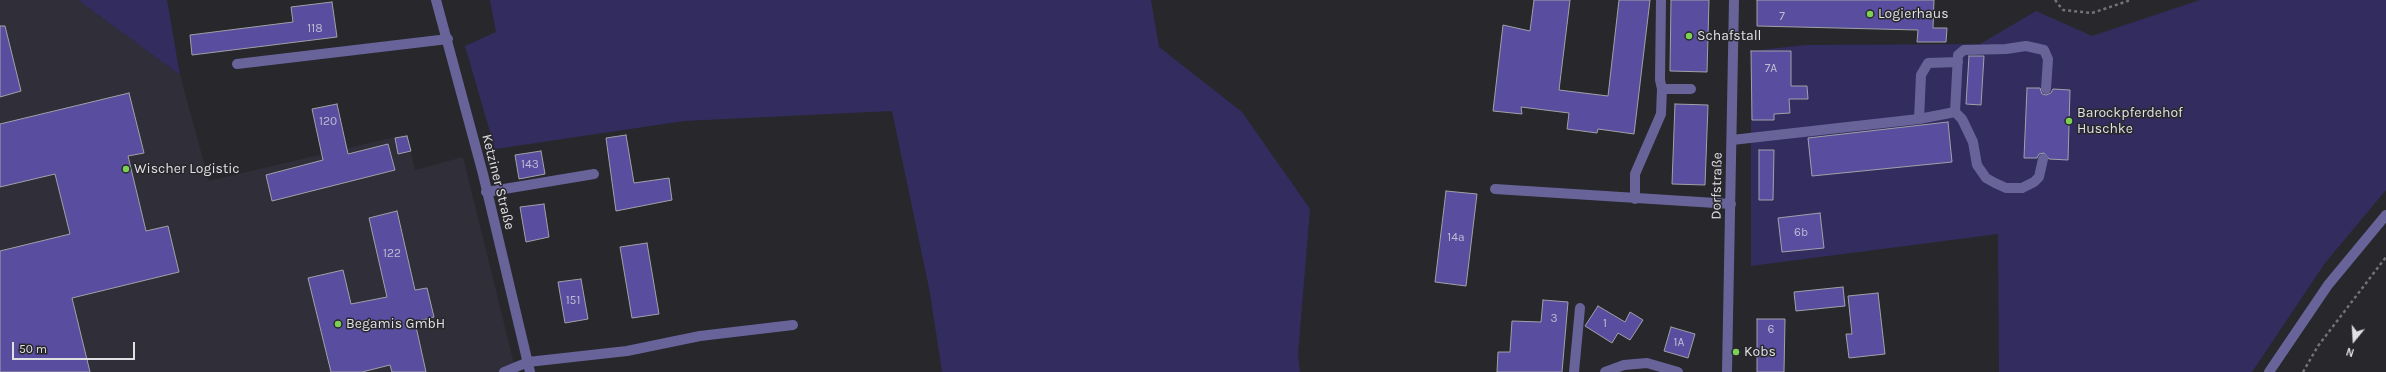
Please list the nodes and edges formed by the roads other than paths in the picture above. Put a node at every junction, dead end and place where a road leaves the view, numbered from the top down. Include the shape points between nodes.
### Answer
1 (436, 0) edge
2 (1661, 0) edge
3 (1734, 0) edge
4 (448, 39) junction
5 (1958, 62) junction
6 (237, 64) dead end
7 (1662, 89) junction
8 (1691, 89) dead end
9 (2046, 89) dead end
10 (1955, 112) junction
11 (1919, 119) junction
12 (1732, 140) junction
13 (2043, 159) dead end
14 (594, 174) dead end
15 (1495, 189) dead end
16 (486, 192) junction
17 (1635, 199) junction
18 (1731, 204) junction
19 (2386, 215) edge
20 (1580, 308) dead end
21 (793, 325) dead end
22 (529, 367) edge
23 (504, 372) edge
24 (1574, 372) edge
25 (1605, 372) edge
26 (1678, 372) edge
27 (1726, 372) edge
28 (2269, 372) edge

1 - 4 street, Ketziner Straße
2 - 7 street
3 - 12 street, Dorfstraße
4 - 6 street
4 - 16 street, Ketziner Straße
5 - 9 street via 1958,55 1964,50 2026,46 2044,50 2048,59
5 - 10 street
5 - 11 street via 1928,64 1921,75
7 - 8 street
7 - 17 street via 1661,114 1635,174
10 - 11 street
10 - 13 street via 1962,119 1973,142 1977,165 1986,178 1995,183 2006,188 2022,188 2034,182 2039,177
11 - 12 street
12 - 18 street, Dorfstraße
14 - 16 street
15 - 17 street
16 - 22 street, Ketziner Straße
17 - 18 street
18 - 27 street, Dorfstraße
19 - 28 street via 2328,285
20 - 24 street
21 - 22 street via 700,336
22 - 23 street
25 - 26 street via 1624,365 1647,363

